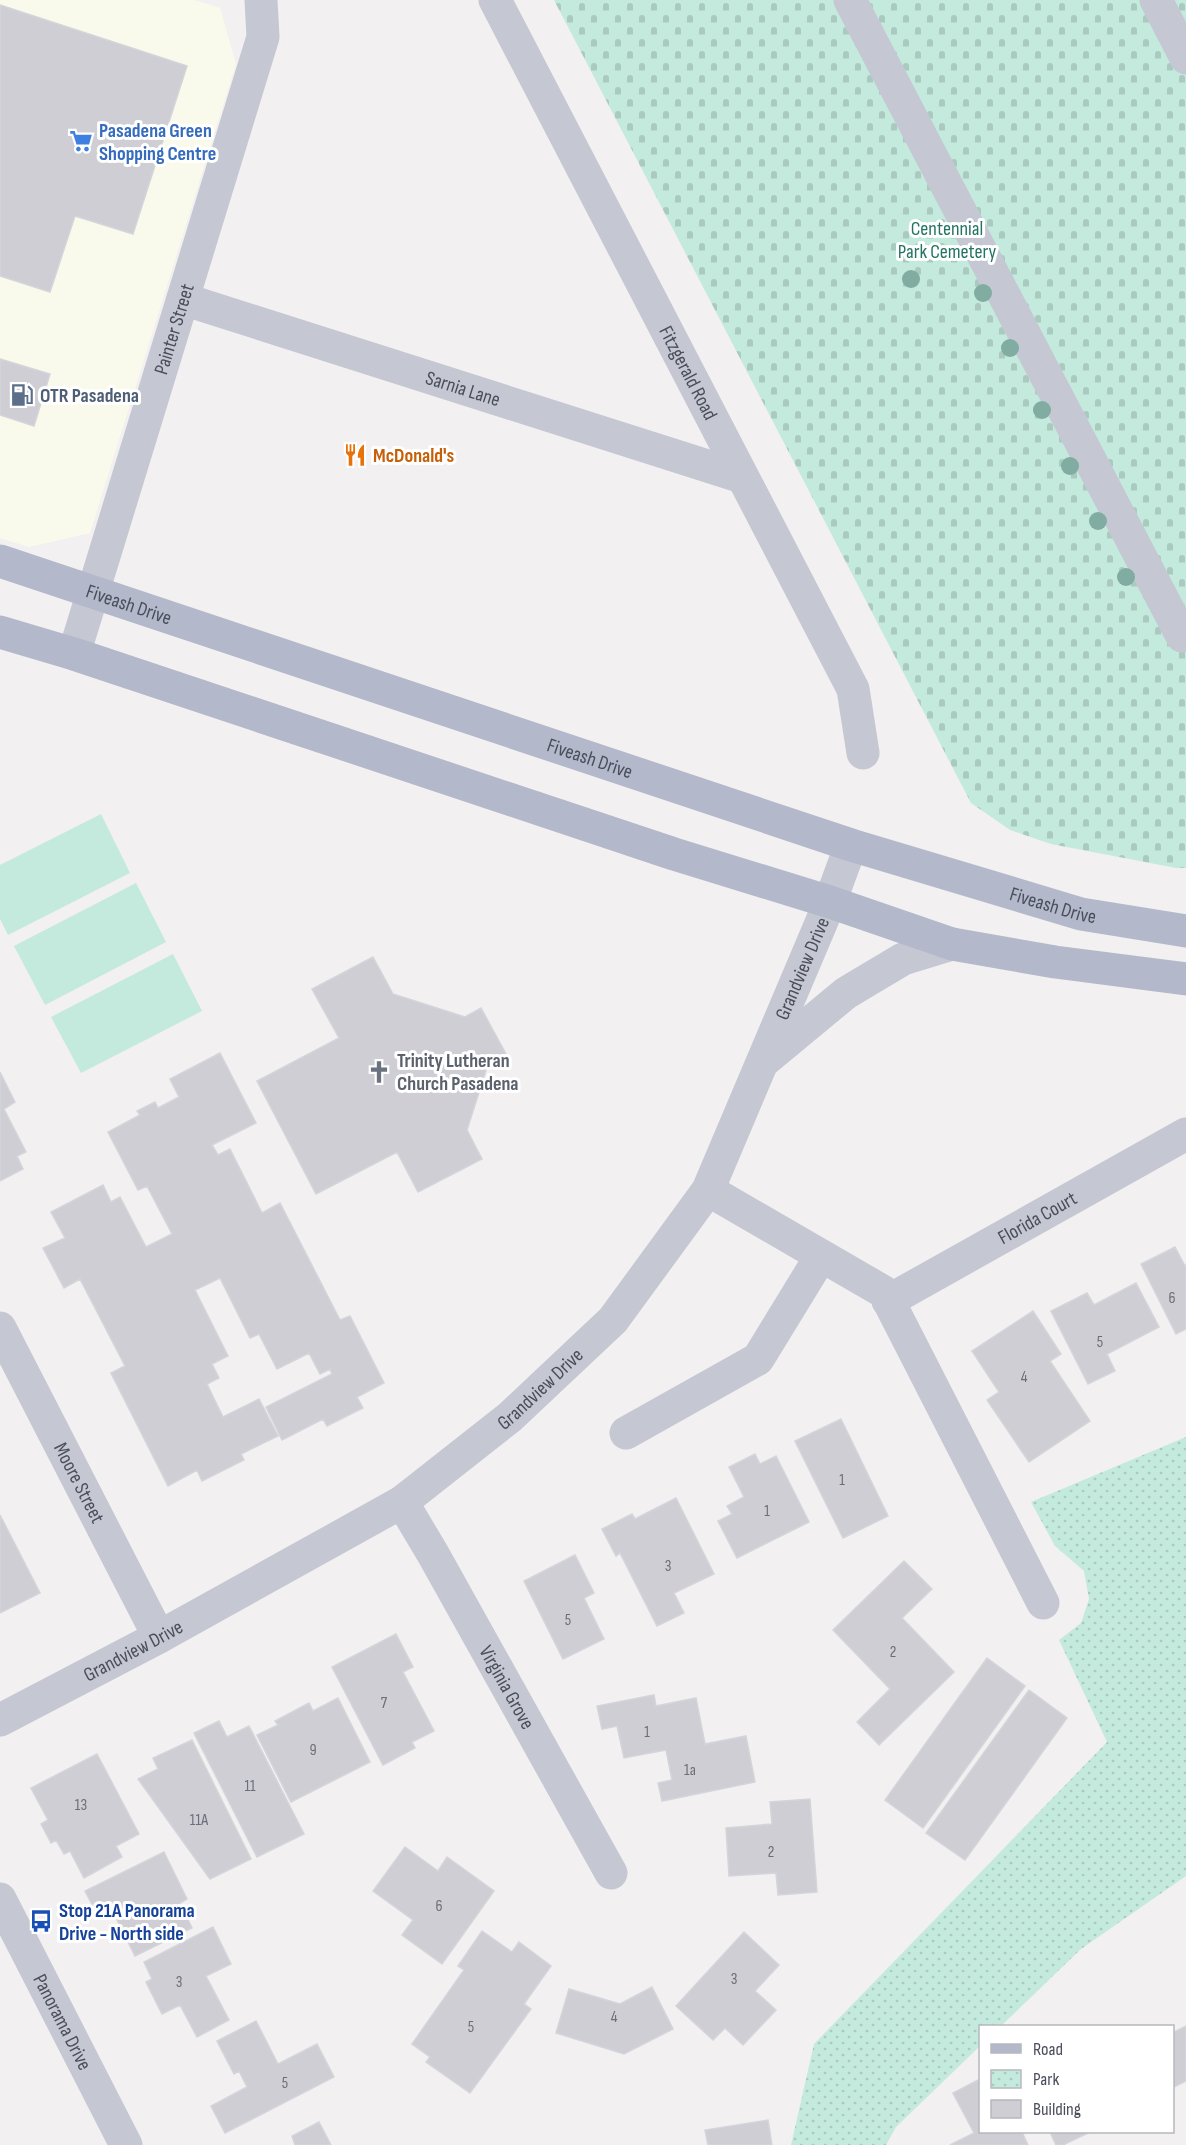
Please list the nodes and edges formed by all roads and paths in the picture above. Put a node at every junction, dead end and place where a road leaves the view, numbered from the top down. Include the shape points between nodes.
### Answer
1 (261, 0) edge
2 (495, 0) edge
3 (850, 0) edge
4 (1156, 0) edge
5 (1186, 58) edge
6 (183, 299) junction
7 (742, 477) junction
8 (0, 561) edge
9 (94, 592) junction
10 (0, 632) edge
11 (1186, 634) edge
12 (74, 654) junction
13 (863, 753) dead end
14 (851, 845) junction
15 (830, 902) junction
16 (1186, 931) edge
17 (952, 944) junction
18 (1186, 979) edge
19 (762, 1063) junction
20 (1186, 1134) edge
21 (708, 1190) junction
22 (821, 1256) junction
23 (888, 1301) junction
24 (0, 1328) edge
25 (626, 1433) dead end
26 (402, 1502) junction
27 (1043, 1603) dead end
28 (159, 1637) junction
29 (0, 1720) edge
30 (611, 1873) dead end
31 (0, 1899) edge
32 (126, 2145) edge

1 - 6 street, Painter Street via 262,37
2 - 7 street, Fitzgerald Road
3 - 11 street via 1182,636
4 - 5 street
6 - 7 street, Sarnia Lane
6 - 9 street, Painter Street
7 - 13 street, Fitzgerald Road via 853,689
8 - 9 main road, Fiveash Drive
9 - 12 street, Painter Street
9 - 14 main road, Fiveash Drive
10 - 12 main road
12 - 15 main road via 674,854
14 - 15 street, Grandview Drive
14 - 16 main road, Fiveash Drive via 1081,914
15 - 17 main road
15 - 19 street, Grandview Drive
17 - 18 main road
17 - 19 street via 903,959 846,993
19 - 21 street, Grandview Drive
20 - 23 street, Florida Court
21 - 22 street
21 - 26 street, Grandview Drive via 613,1320 510,1417
22 - 23 street via 884,1292
22 - 25 street via 758,1359
23 - 27 street
24 - 28 street, Moore Street
26 - 28 street, Grandview Drive
26 - 30 street, Virginia Grove
28 - 29 street, Grandview Drive
31 - 32 street, Panorama Drive

